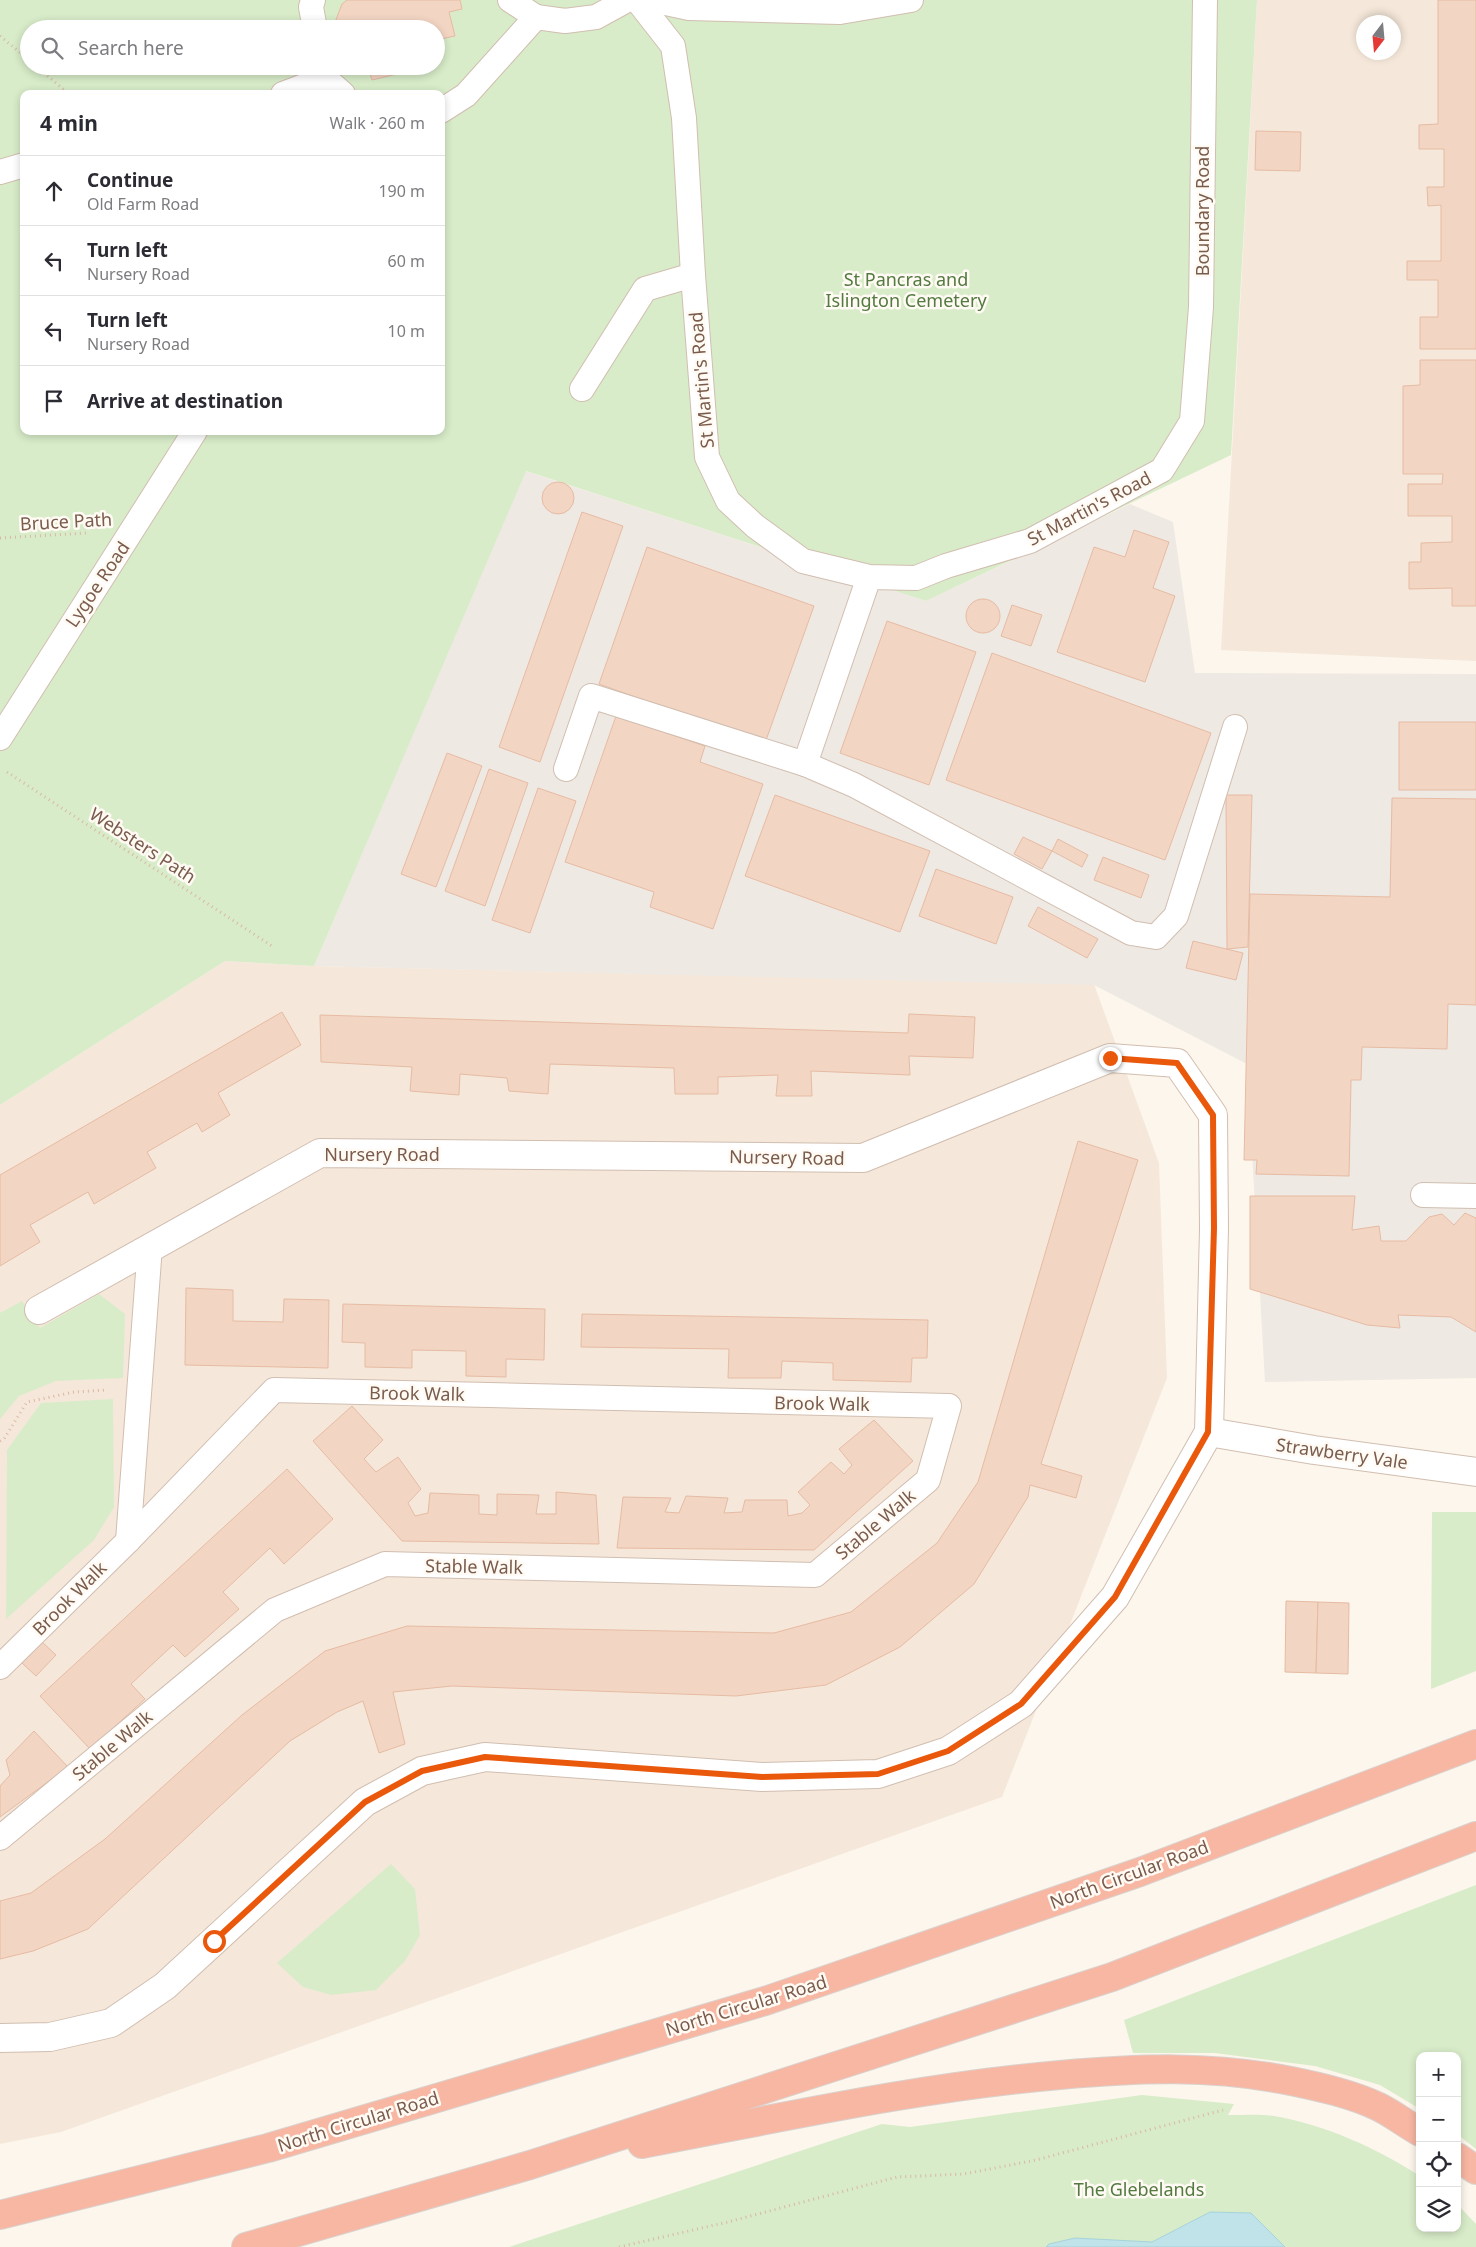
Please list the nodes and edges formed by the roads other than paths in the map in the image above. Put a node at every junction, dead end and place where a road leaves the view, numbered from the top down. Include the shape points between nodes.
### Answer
1 (313, 0) edge
2 (510, 0) edge
3 (627, 0) edge
4 (637, 0) edge
5 (652, 0) edge
6 (911, 0) edge
7 (1205, 0) edge
8 (536, 17) junction
9 (313, 20) edge
10 (318, 75) edge
11 (327, 75) edge
12 (290, 90) edge
13 (340, 90) edge
14 (445, 108) edge
15 (20, 166) edge
16 (0, 172) edge
17 (693, 275) junction
18 (582, 389) dead end
19 (1192, 421) joint
20 (193, 435) edge
21 (869, 577) junction
22 (1235, 726) dead end
23 (0, 738) edge
24 (805, 764) junction
25 (566, 769) dead end
26 (1423, 1195) dead end
27 (1476, 1196) edge
28 (150, 1246) junction
29 (39, 1310) dead end
30 (949, 1406) joint
31 (1208, 1432) junction
32 (1476, 1472) edge
33 (128, 1541) junction
34 (0, 1667) edge
35 (1476, 1744) edge
36 (1476, 1836) edge
37 (0, 1838) edge
38 (0, 2038) edge
39 (1416, 2130) edge
40 (1461, 2160) edge
41 (530, 2165) junction
42 (1476, 2170) edge
43 (0, 2215) edge
44 (246, 2247) edge

1 - 9 lane
2 - 8 lane
3 - 8 lane via 596,16 565,21
4 - 17 lane, St Martin's Road via 673,46 684,118
5 - 6 lane via 689,8 840,12
7 - 19 lane, Boundary Road via 1201,307
8 - 14 lane via 466,95
10 - 12 lane
11 - 13 lane
15 - 16 lane
17 - 18 lane via 645,289
17 - 21 lane, St Martin's Road via 707,457 728,501 755,526 803,561
19 - 21 lane, St Martin's Road via 1162,470 1030,541 916,578
20 - 23 lane, Lygoe Road
21 - 24 lane
22 - 24 lane via 1176,916 1156,938 1131,933 854,785
24 - 25 lane via 590,696
26 - 27 lane
28 - 29 street, Nursery Road
28 - 31 street, Nursery Road via 320,1153 863,1158 1110,1058 1177,1063 1213,1115 1214,1228
28 - 33 lane
30 - 33 lane, Brook Walk via 274,1390
30 - 37 lane, Stable Walk via 928,1480 815,1575 385,1564 275,1610
31 - 32 street, Strawberry Vale
31 - 38 street via 1115,1597 1021,1704 948,1751 878,1774 762,1777 485,1757 422,1771 365,1802 165,1986 111,2023 50,2037
33 - 34 lane, Brook Walk
35 - 43 highway, North Circular Road via 1140,1872 766,2001 268,2148
36 - 41 highway via 1112,1977
39 - 41 highway via 1378,2107 1319,2087 1261,2075 1213,2070 1135,2069 1023,2078 921,2092
40 - 42 highway
41 - 44 highway

